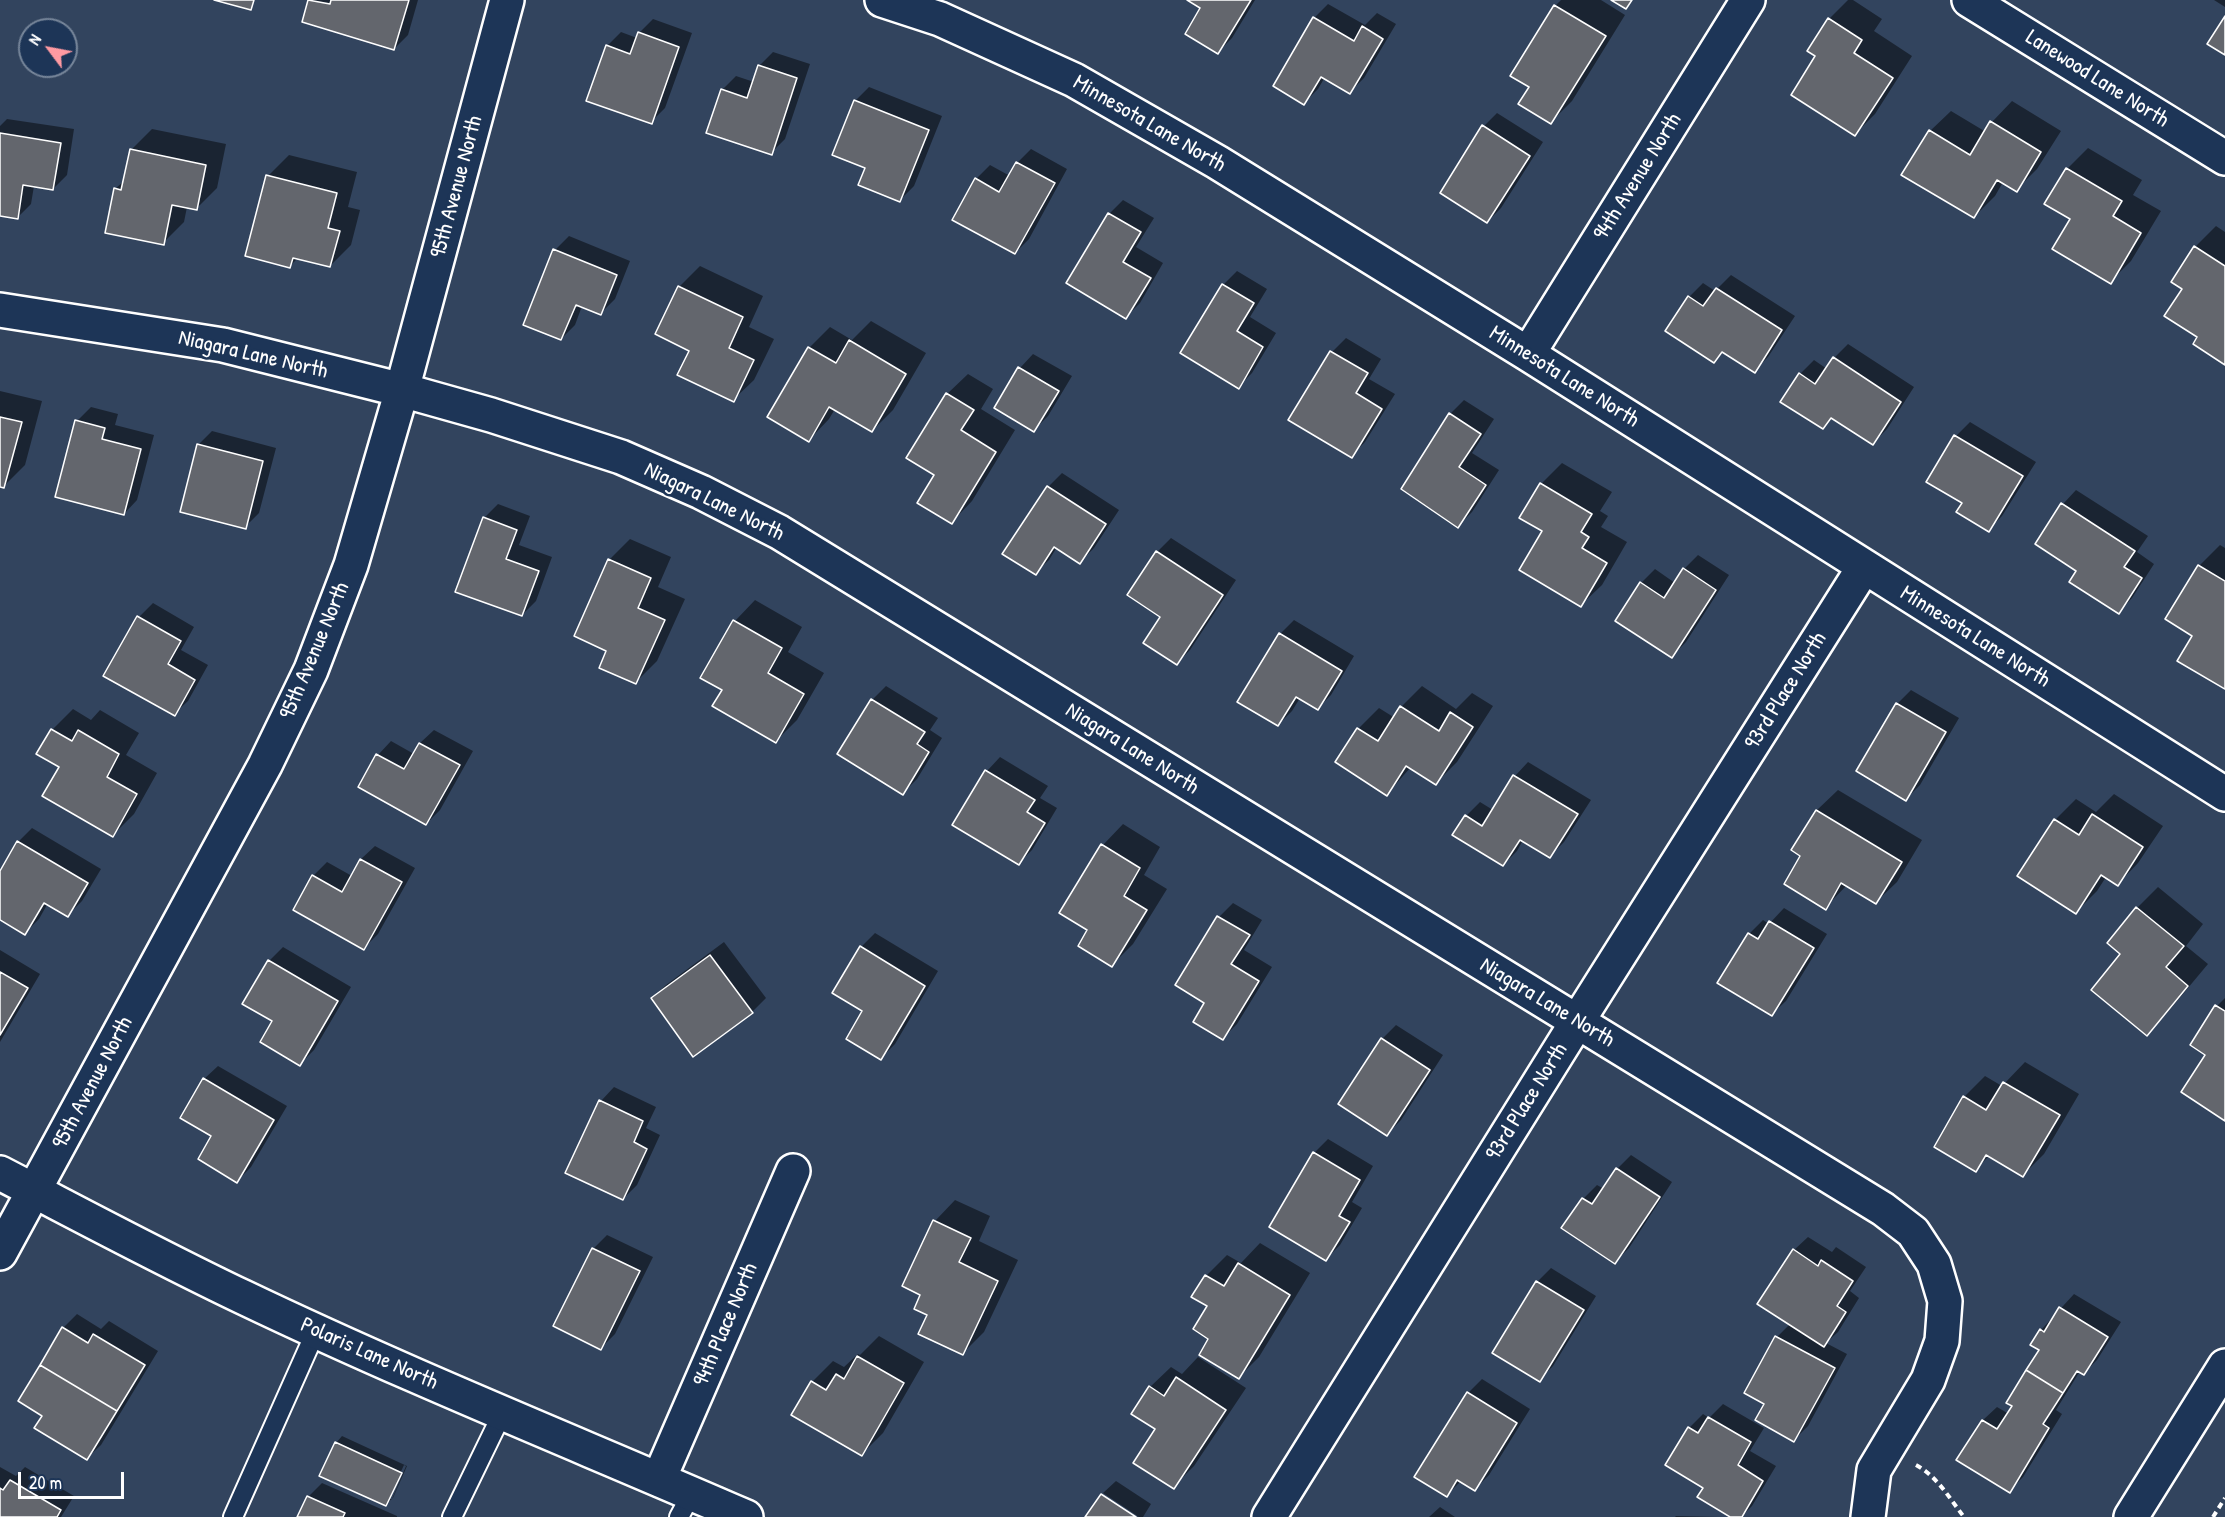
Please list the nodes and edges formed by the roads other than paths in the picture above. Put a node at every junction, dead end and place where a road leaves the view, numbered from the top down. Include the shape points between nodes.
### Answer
1 (507, 0) edge
2 (882, 0) edge
3 (1748, 0) edge
4 (1970, 0) edge
5 (2225, 158) edge
6 (0, 310) edge
7 (1528, 354) junction
8 (402, 390) junction
9 (1864, 567) junction
10 (2225, 794) edge
11 (1577, 1022) junction
12 (792, 1171) dead end
13 (0, 1173) edge
14 (34, 1191) junction
15 (0, 1252) edge
16 (316, 1331) junction
17 (2225, 1366) edge
18 (503, 1412) junction
19 (659, 1479) junction
20 (686, 1505) edge
21 (233, 1517) edge
22 (452, 1517) edge
23 (746, 1517) edge
24 (1269, 1517) edge
25 (1868, 1517) edge
26 (2131, 1517) edge

1 - 8 street, 95th Avenue North
2 - 7 street, Minnesota Lane North via 940,19 1074,80 1217,162
3 - 7 street, 94th Avenue North
4 - 5 street, Lanewood Lane North
6 - 8 street, Niagara Lane North via 223,345
7 - 9 street, Minnesota Lane North
8 - 11 street, Niagara Lane North via 621,457 779,532
8 - 14 street, 95th Avenue North via 351,565 311,670 265,765
9 - 10 street, Minnesota Lane North
9 - 11 street, 93rd Place North
11 - 24 street, 93rd Place North
11 - 25 street, Niagara Lane North via 1883,1209 1913,1232 1934,1264 1945,1301 1942,1341 1929,1380 1874,1470
12 - 19 street, 94th Place North
13 - 14 street, Polaris Lane North
14 - 15 street, 95th Avenue North
14 - 16 street, Polaris Lane North
16 - 18 street, Polaris Lane North
16 - 21 lane
17 - 26 street
18 - 19 street, Polaris Lane North
18 - 22 lane
19 - 20 street, Polaris Lane North
20 - 23 street, Polaris Lane North

